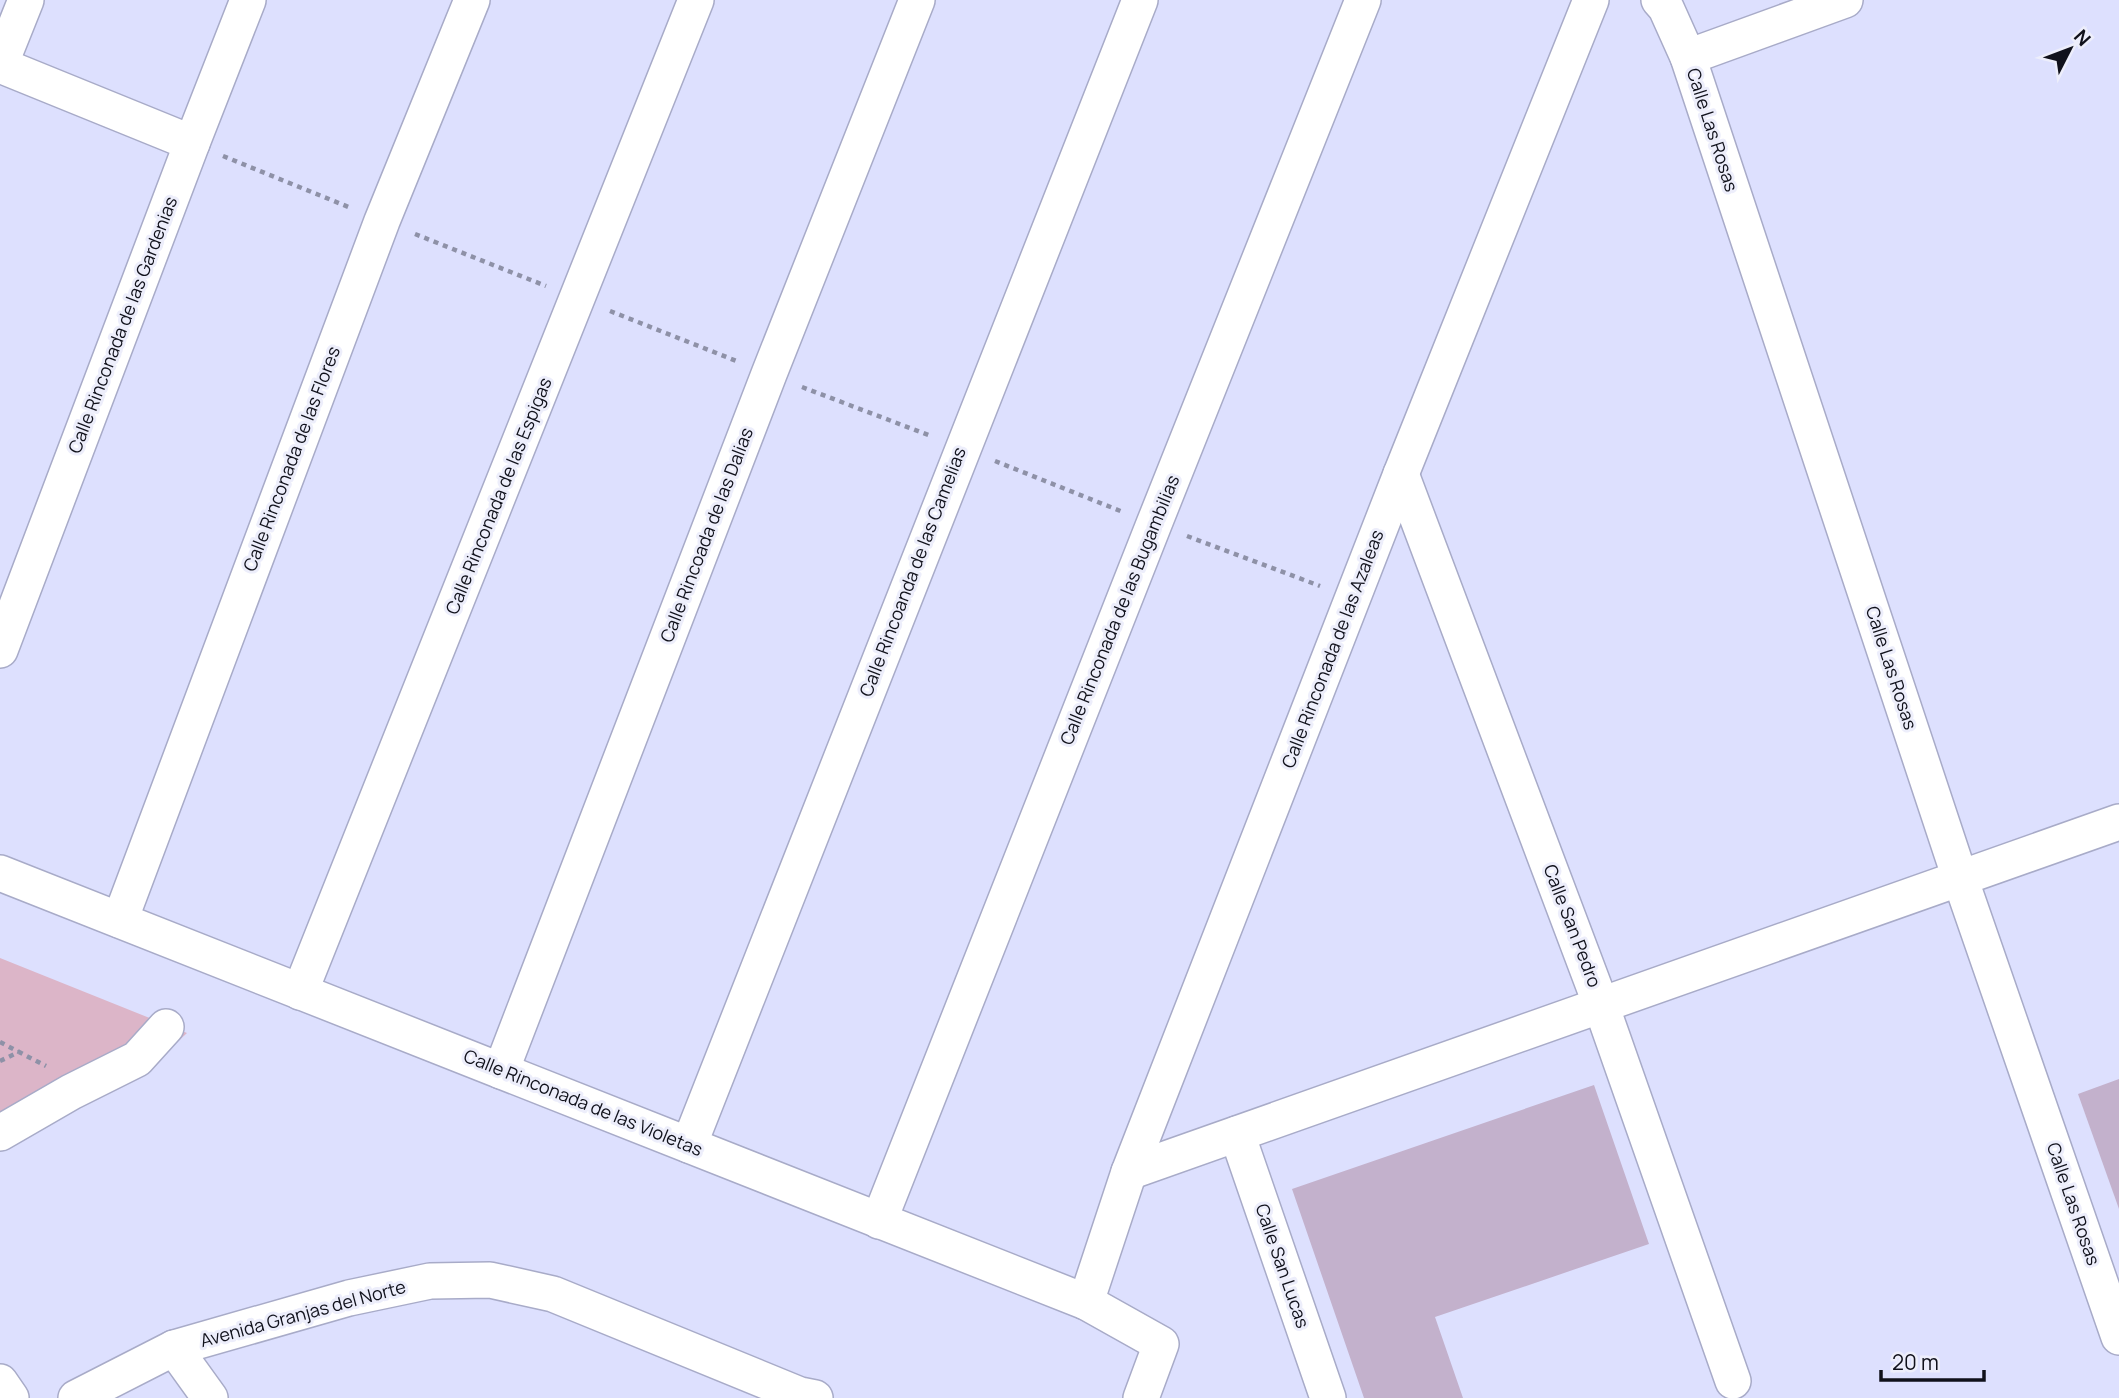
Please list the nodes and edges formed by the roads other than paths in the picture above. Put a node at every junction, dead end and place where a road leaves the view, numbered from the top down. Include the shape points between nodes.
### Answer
1 (26, 0) edge
2 (248, 0) edge
3 (472, 0) edge
4 (696, 0) edge
5 (918, 0) edge
6 (1140, 0) edge
7 (1363, 0) edge
8 (1591, 0) edge
9 (1659, 0) edge
10 (1845, 0) edge
11 (1688, 57) junction
12 (0, 65) edge
13 (192, 143) junction
14 (1401, 474) junction
15 (0, 650) edge
16 (2119, 822) edge
17 (0, 873) edge
18 (1960, 878) junction
19 (120, 920) junction
20 (300, 992) junction
21 (1601, 1005) junction
22 (166, 1027) dead end
23 (501, 1071) junction
24 (0, 1133) edge
25 (1237, 1134) junction
26 (689, 1145) junction
27 (1129, 1172) junction
28 (879, 1221) junction
29 (1086, 1302) junction
30 (2119, 1337) edge
31 (174, 1348) junction
32 (1733, 1381) dead end
33 (0, 1382) edge
34 (804, 1397) edge
35 (11, 1398) edge
36 (76, 1398) edge
37 (210, 1398) edge
38 (1141, 1398) edge
39 (1328, 1398) edge

1 - 12 street
2 - 13 street, Calle Rinconada de las Gardenias
3 - 19 street, Calle Rinconada de las Flores via 382,221
4 - 20 street, Calle Rinconada de las Espigas
5 - 23 street, Calle Rincoada de las Dalias
6 - 26 street, Calle Rincoanda de las Camelias
7 - 28 street, Calle Rinconada de las Bugambilias
8 - 14 street, Calle Rinconada de las Azaleas
9 - 11 street, Calle Las Rosas
10 - 11 street
11 - 18 street, Calle Las Rosas
12 - 13 street
13 - 15 street, Calle Rinconada de las Gardenias
14 - 21 street, Calle San Pedro
14 - 27 street, Calle Rinconada de las Azaleas
16 - 18 street
17 - 19 street, Calle Rinconada de las Violetas
18 - 21 street
18 - 30 street, Calle Las Rosas
19 - 20 street, Calle Rinconada de las Violetas
20 - 23 street, Calle Rinconada de las Violetas
21 - 25 street
21 - 32 street, Calle San Pedro
22 - 24 street via 137,1059
23 - 26 street, Calle Rinconada de las Violetas
25 - 27 street
25 - 39 street, Calle San Lucas
26 - 28 street, Calle Rinconada de las Violetas
27 - 29 street, Calle Rinconada de las Azaleas
28 - 29 street, Calle Rinconada de las Violetas
29 - 38 street, Calle Rinconada de las Violetas via 1161,1344
31 - 34 street, Avenida Granjas del Norte via 362,1295 430,1281 490,1280 553,1294
31 - 36 street, Avenida Granjas del Norte
31 - 37 street
33 - 35 street

